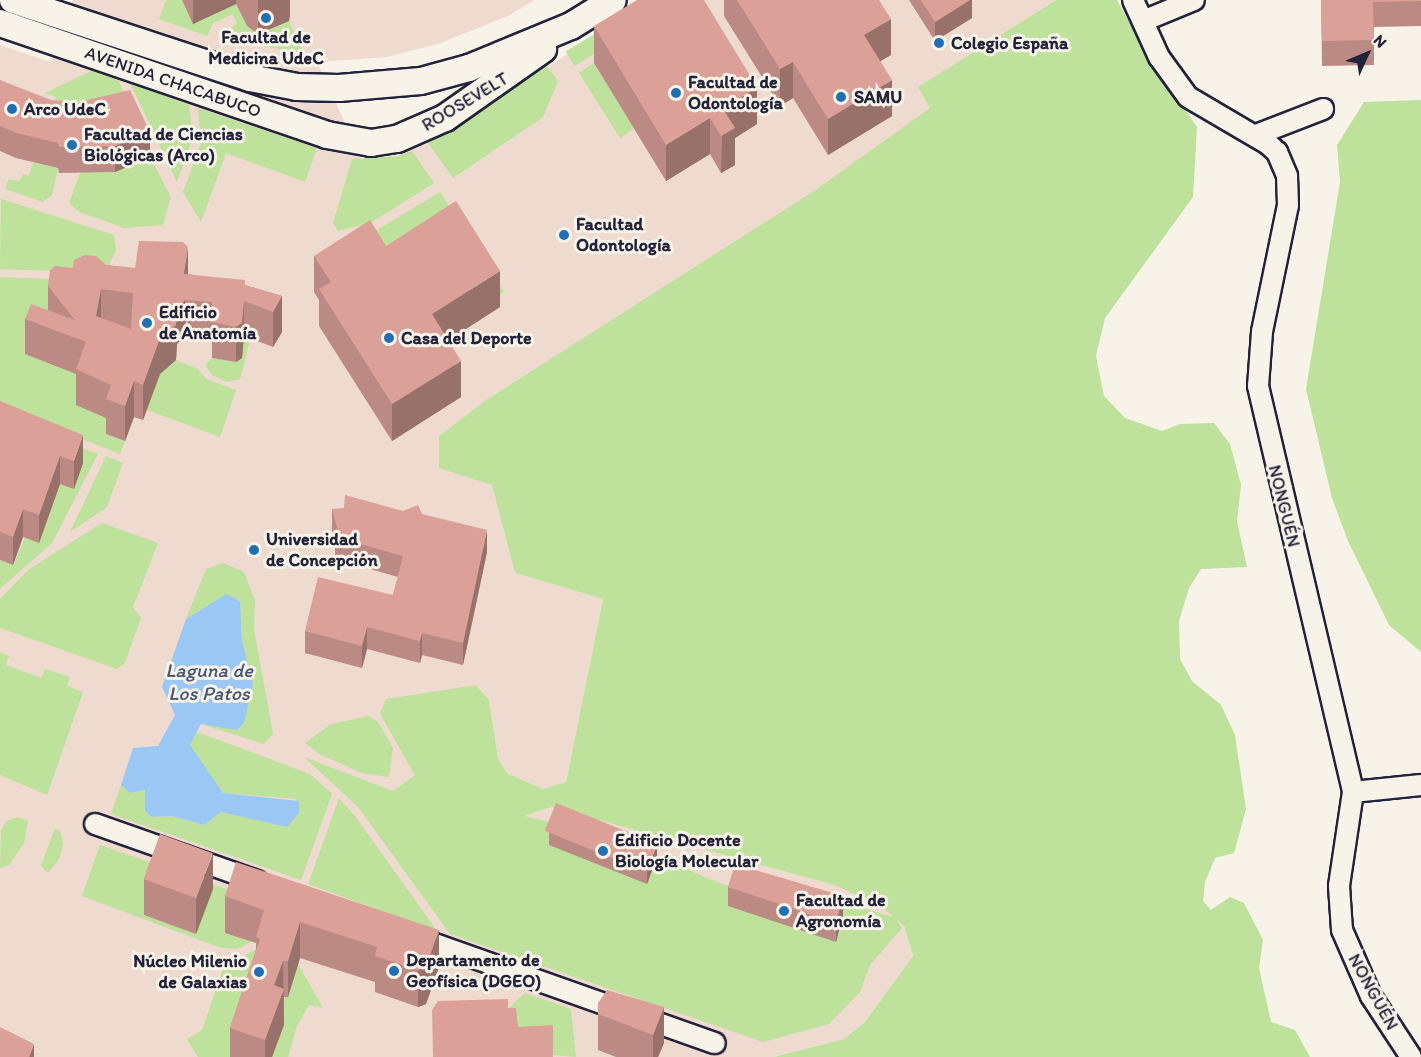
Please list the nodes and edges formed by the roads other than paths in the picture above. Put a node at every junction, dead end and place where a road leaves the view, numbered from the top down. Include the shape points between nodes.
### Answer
1 (13, 0) edge
2 (614, 0) edge
3 (1133, 0) edge
4 (1194, 0) edge
5 (54, 6) edge
6 (1143, 21) junction
7 (0, 23) edge
8 (571, 26) junction
9 (42, 37) junction
10 (339, 88) joint
11 (1323, 109) dead end
12 (1256, 135) junction
13 (346, 140) joint
14 (1421, 785) edge
15 (1353, 792) junction
16 (95, 824) dead end
17 (278, 888) edge
18 (400, 932) edge
19 (714, 1043) dead end
20 (1411, 1057) edge

1 - 5 main road, AVENIDA CHACABUCO
2 - 8 main road, ROOSEVELT
3 - 6 street, NONGUÉN
4 - 6 street
5 - 9 street
5 - 10 main road, AVENIDA CHACABUCO via 250,78 297,87
6 - 12 street, NONGUÉN via 1160,57 1188,97 1219,119
7 - 9 main road, AVENIDA CHACABUCO
8 - 10 main road, ROOSEVELT via 497,59 437,77
8 - 13 main road, ROOSEVELT via 507,78 445,118 386,141
9 - 13 main road, AVENIDA CHACABUCO
11 - 12 street
12 - 15 street, NONGUÉN via 1277,152 1289,191 1262,332 1258,386
14 - 15 street
15 - 20 street, NONGUÉN via 1339,886 1342,930 1371,996
16 - 17 street
18 - 19 street

